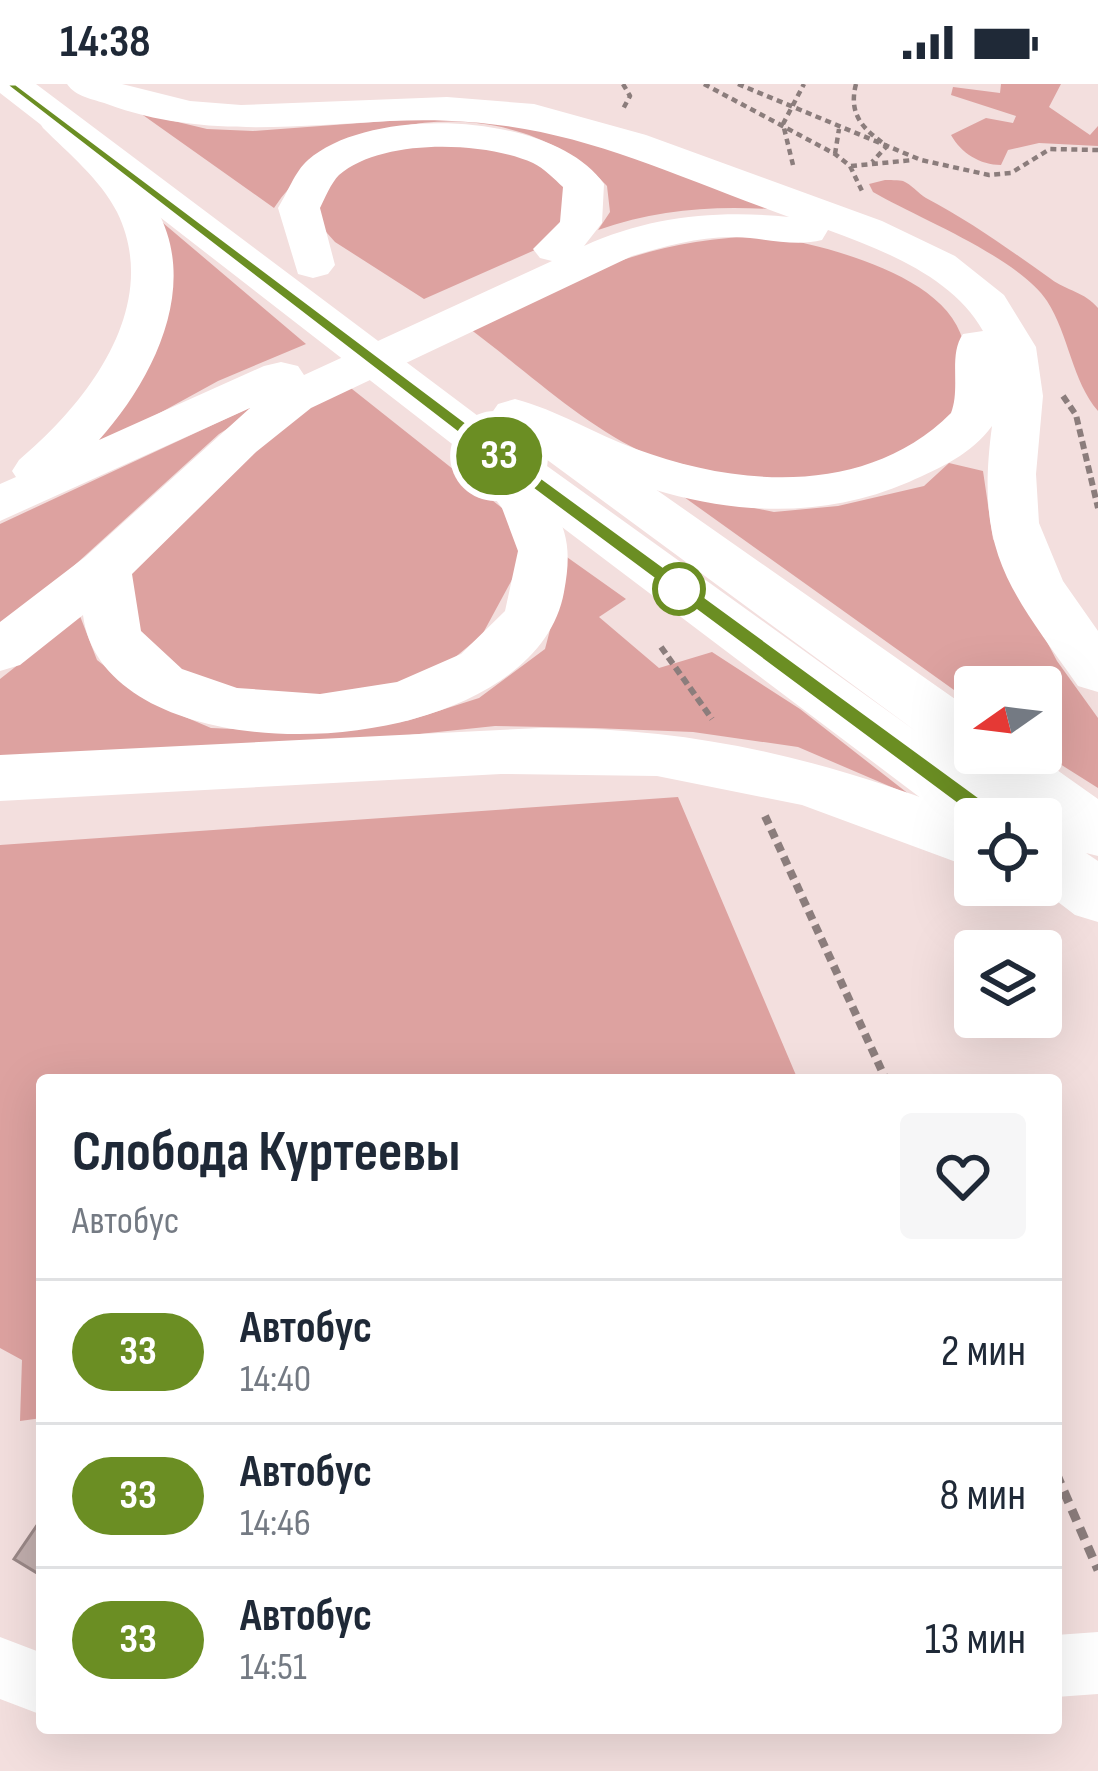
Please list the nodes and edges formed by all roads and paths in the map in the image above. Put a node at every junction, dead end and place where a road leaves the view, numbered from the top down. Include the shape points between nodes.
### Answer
1 (12, 84) edge
2 (86, 84) edge
3 (622, 84) edge
4 (704, 84) edge
5 (738, 84) edge
6 (804, 84) edge
7 (856, 84) edge
8 (60, 102) edge
9 (792, 105) junction
10 (617, 114) dead end
11 (783, 124) junction
12 (839, 129) junction
13 (886, 146) junction
14 (1098, 150) edge
15 (835, 154) junction
16 (921, 160) junction
17 (872, 162) junction
18 (850, 166) junction
19 (795, 170) dead end
20 (862, 215) junction
21 (555, 249) junction
22 (310, 280) junction
23 (979, 344) junction
24 (473, 409) junction
25 (1011, 451) junction
26 (0, 501) edge
27 (104, 570) junction
28 (661, 647) dead end
29 (0, 651) edge
30 (1098, 672) edge
31 (954, 729) edge
32 (741, 768) junction
33 (1018, 774) edge
34 (0, 778) edge
35 (966, 798) edge
36 (1098, 832) edge
37 (954, 835) edge
38 (1062, 869) edge
39 (1062, 892) edge
40 (1098, 896) edge
41 (1098, 913) edge
42 (883, 1074) edge
43 (1062, 1487) edge
44 (1098, 1570) edge
45 (1098, 1663) edge
46 (1062, 1666) edge
47 (0, 1668) edge
48 (36, 1682) edge

1 - 8 main road
2 - 20 main road via 206,118 449,109 547,118
3 - 10 path via 630,96
4 - 11 path
5 - 9 path
6 - 9 path
7 - 13 path via 852,114
8 - 22 main road
8 - 26 main road via 145,229 148,312 103,403
9 - 11 path
9 - 12 path
11 - 15 path
11 - 19 path
12 - 13 path
12 - 15 path
13 - 16 path
13 - 17 path
14 - 16 path via 1050,147 1030,153 1011,173 989,175
15 - 18 path
16 - 17 path
17 - 18 path
18 - 20 path via 864,194
20 - 21 main road via 676,218
20 - 25 main road via 975,290 1006,329 1016,362
21 - 22 main road via 580,226 588,202 564,160 512,139 418,136 363,147 312,178 296,227
21 - 26 main road
22 - 24 main road
23 - 24 main road via 985,392 976,418 902,467 816,491 759,495 677,482
23 - 25 main road
23 - 27 main road via 959,311 924,282 820,233 764,224 676,230 617,247 294,398
24 - 27 main road via 540,530 544,581 516,639 430,695 309,716 174,692 112,640 100,592
24 - 31 main road
24 - 35 main road
25 - 30 main road via 1013,523 1025,559
27 - 29 main road
28 - 32 path
32 - 34 main road via 569,752
32 - 37 main road
32 - 42 path
33 - 36 main road
38 - 40 main road
39 - 41 main road
43 - 44 path
45 - 46 street
47 - 48 street

